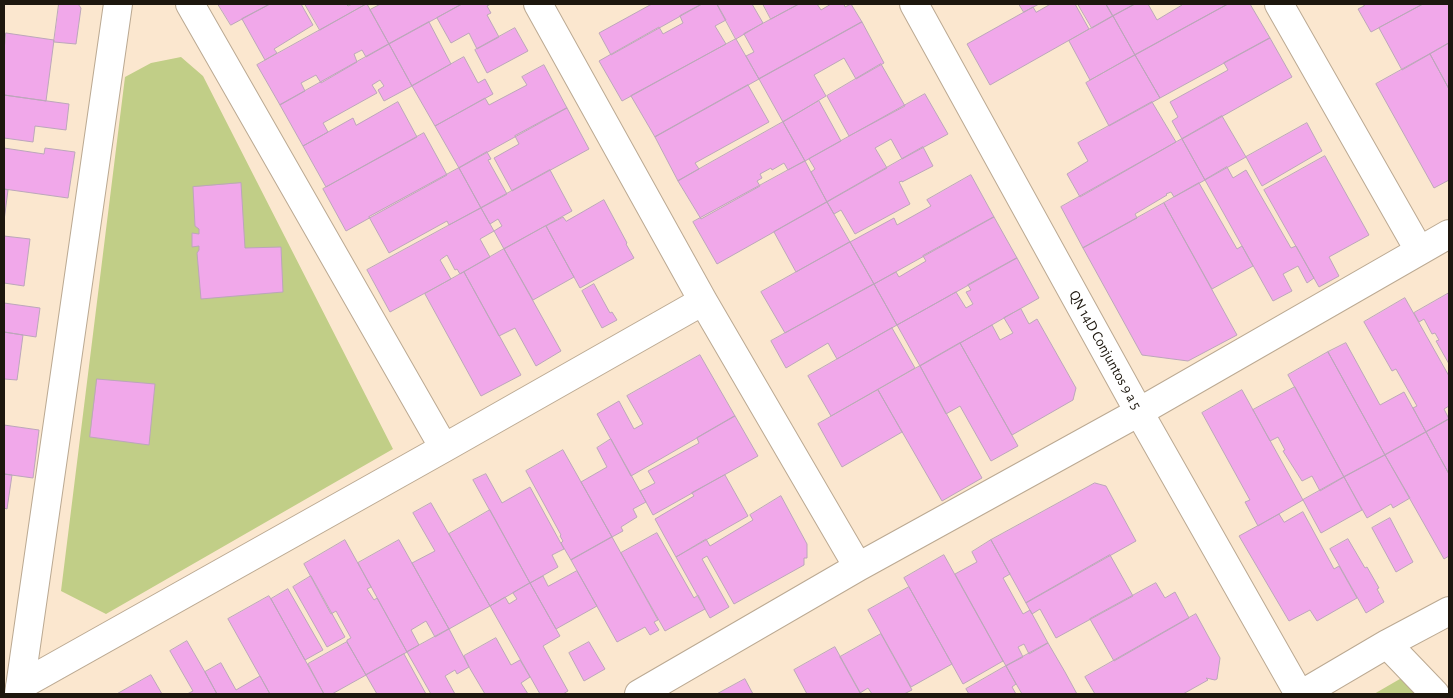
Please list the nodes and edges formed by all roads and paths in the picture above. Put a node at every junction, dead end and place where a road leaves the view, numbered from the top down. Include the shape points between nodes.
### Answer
1 (118, 4) edge
2 (190, 4) edge
3 (538, 4) edge
4 (914, 4) edge
5 (1279, 4) edge
6 (1449, 234) edge
7 (1419, 250) junction
8 (703, 301) junction
9 (1140, 412) junction
10 (444, 448) junction
11 (858, 567) junction
12 (1449, 611) edge
13 (1387, 644) junction
14 (19, 690) edge
15 (640, 694) edge
16 (1300, 694) edge
17 (1436, 694) edge

1 - 14 street
2 - 10 street
3 - 8 street
4 - 9 street, QN 14D Conjuntos 9 a 5
5 - 7 street
6 - 7 street
7 - 9 street
8 - 10 street
8 - 11 street
9 - 11 street
9 - 16 street, QN 14D Conjuntos 9 a 5
10 - 14 street
11 - 15 street
12 - 13 street
13 - 16 street
13 - 17 street

